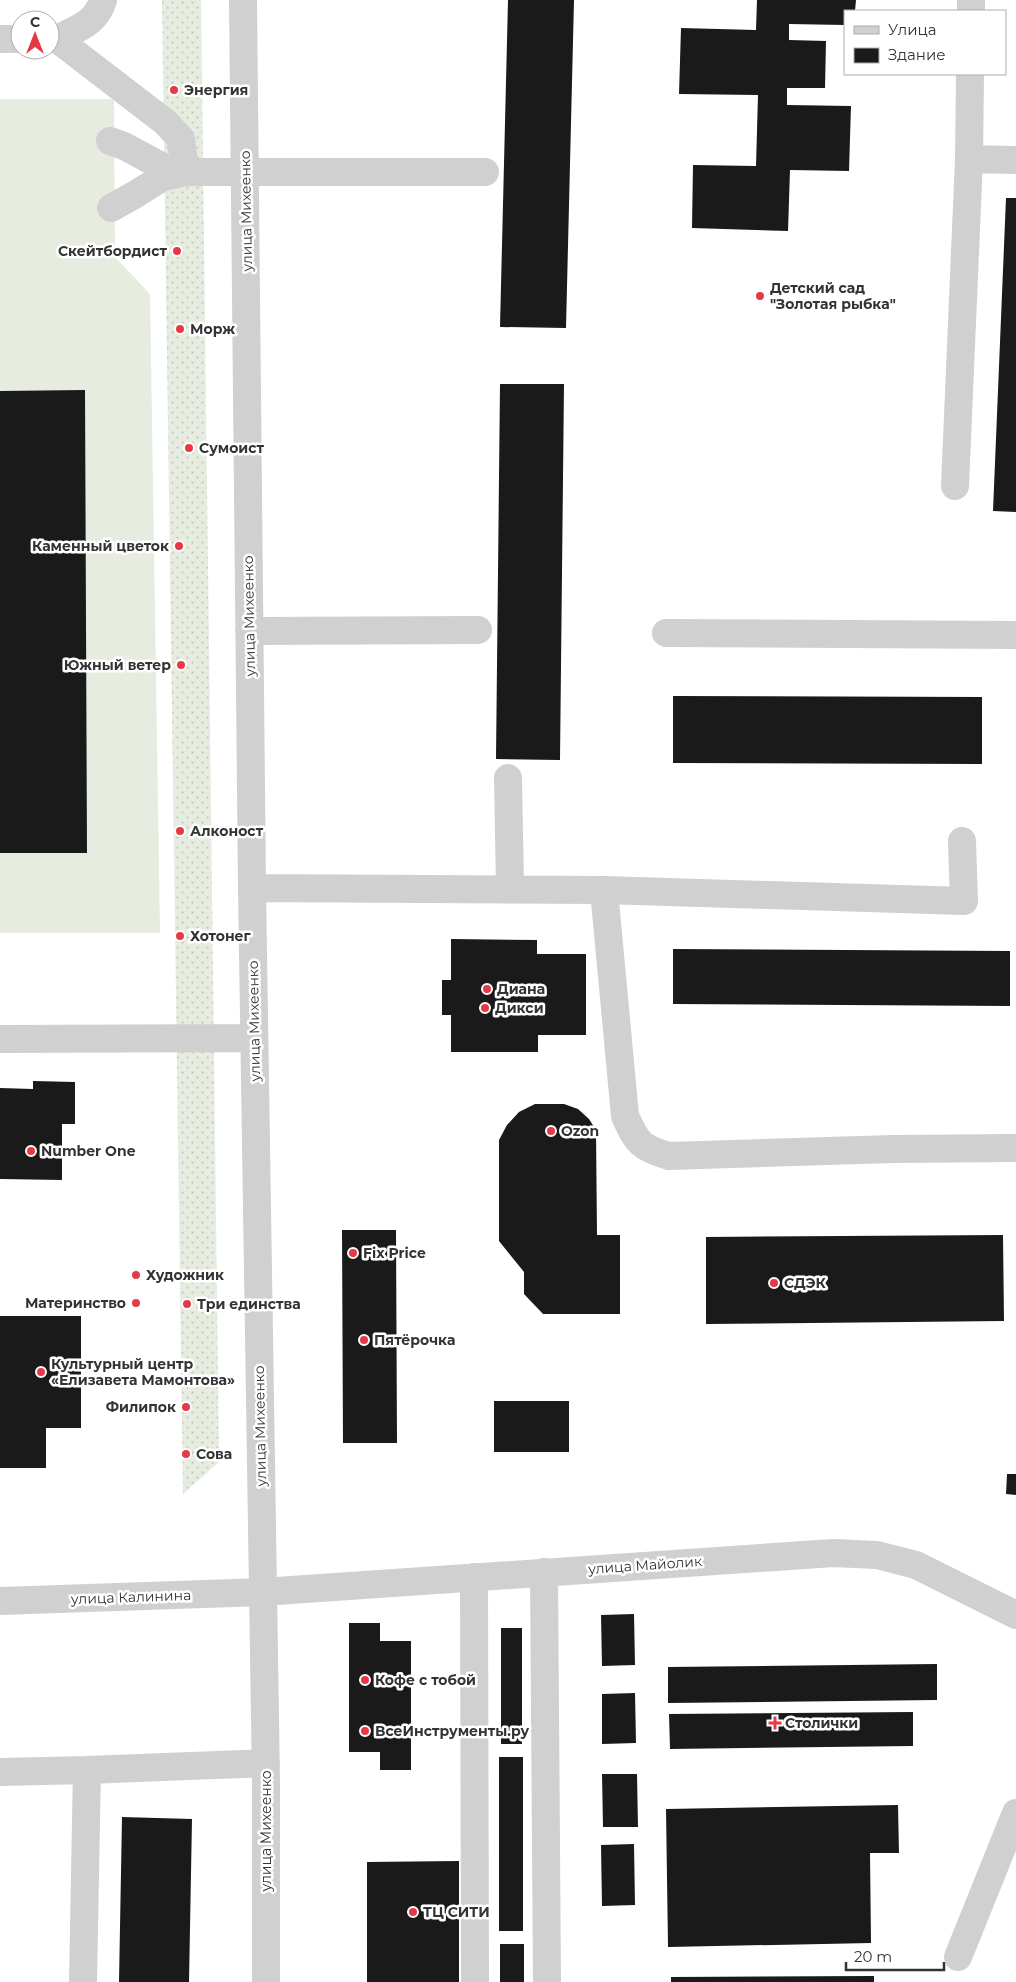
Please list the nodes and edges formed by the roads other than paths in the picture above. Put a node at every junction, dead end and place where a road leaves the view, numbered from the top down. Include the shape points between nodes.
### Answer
1 (103, 0) edge
2 (243, 0) edge
3 (60, 36) edge
4 (60, 44) edge
5 (970, 75) edge
6 (110, 141) dead end
7 (968, 159) junction
8 (1016, 160) edge
9 (245, 171) junction
10 (185, 172) junction
11 (485, 172) dead end
12 (111, 208) dead end
13 (955, 486) dead end
14 (478, 630) dead end
15 (250, 631) junction
16 (666, 632) dead end
17 (1016, 635) edge
18 (508, 778) dead end
19 (962, 841) dead end
20 (252, 888) junction
21 (510, 888) junction
22 (604, 890) junction
23 (254, 1038) junction
24 (0, 1039) edge
25 (1016, 1148) edge
26 (544, 1572) junction
27 (474, 1577) junction
28 (262, 1592) junction
29 (0, 1601) edge
30 (1016, 1615) edge
31 (266, 1763) junction
32 (87, 1770) junction
33 (0, 1772) edge
34 (1016, 1813) edge
35 (958, 1956) dead end
36 (83, 1982) edge
37 (266, 1982) edge
38 (475, 1982) edge
39 (547, 1982) edge

1 - 3 street via 100,11 91,22
2 - 9 street, улица Михеенко
4 - 10 street via 165,122 181,139
5 - 7 street
6 - 10 street via 165,168
7 - 8 street
7 - 13 street
9 - 10 street
9 - 11 street
9 - 15 street, улица Михеенко
10 - 12 street via 163,176
14 - 15 street
15 - 20 street, улица Михеенко
16 - 17 street
18 - 21 street
19 - 22 street via 964,902
20 - 21 street
20 - 23 street, улица Михеенко
21 - 22 street
22 - 25 street via 625,1116 634,1136 648,1150 669,1156
23 - 24 street
23 - 28 street, улица Михеенко
26 - 27 street, улица Майолик
26 - 30 street, улица Майолик via 833,1553 877,1555 916,1565
26 - 39 street
27 - 28 street, улица Майолик
27 - 38 street via 463,1632 464,1833
28 - 29 street, улица Калинина
28 - 31 street, улица Михеенко
31 - 32 street
31 - 37 street, улица Михеенко
32 - 33 street
32 - 36 street
34 - 35 street

